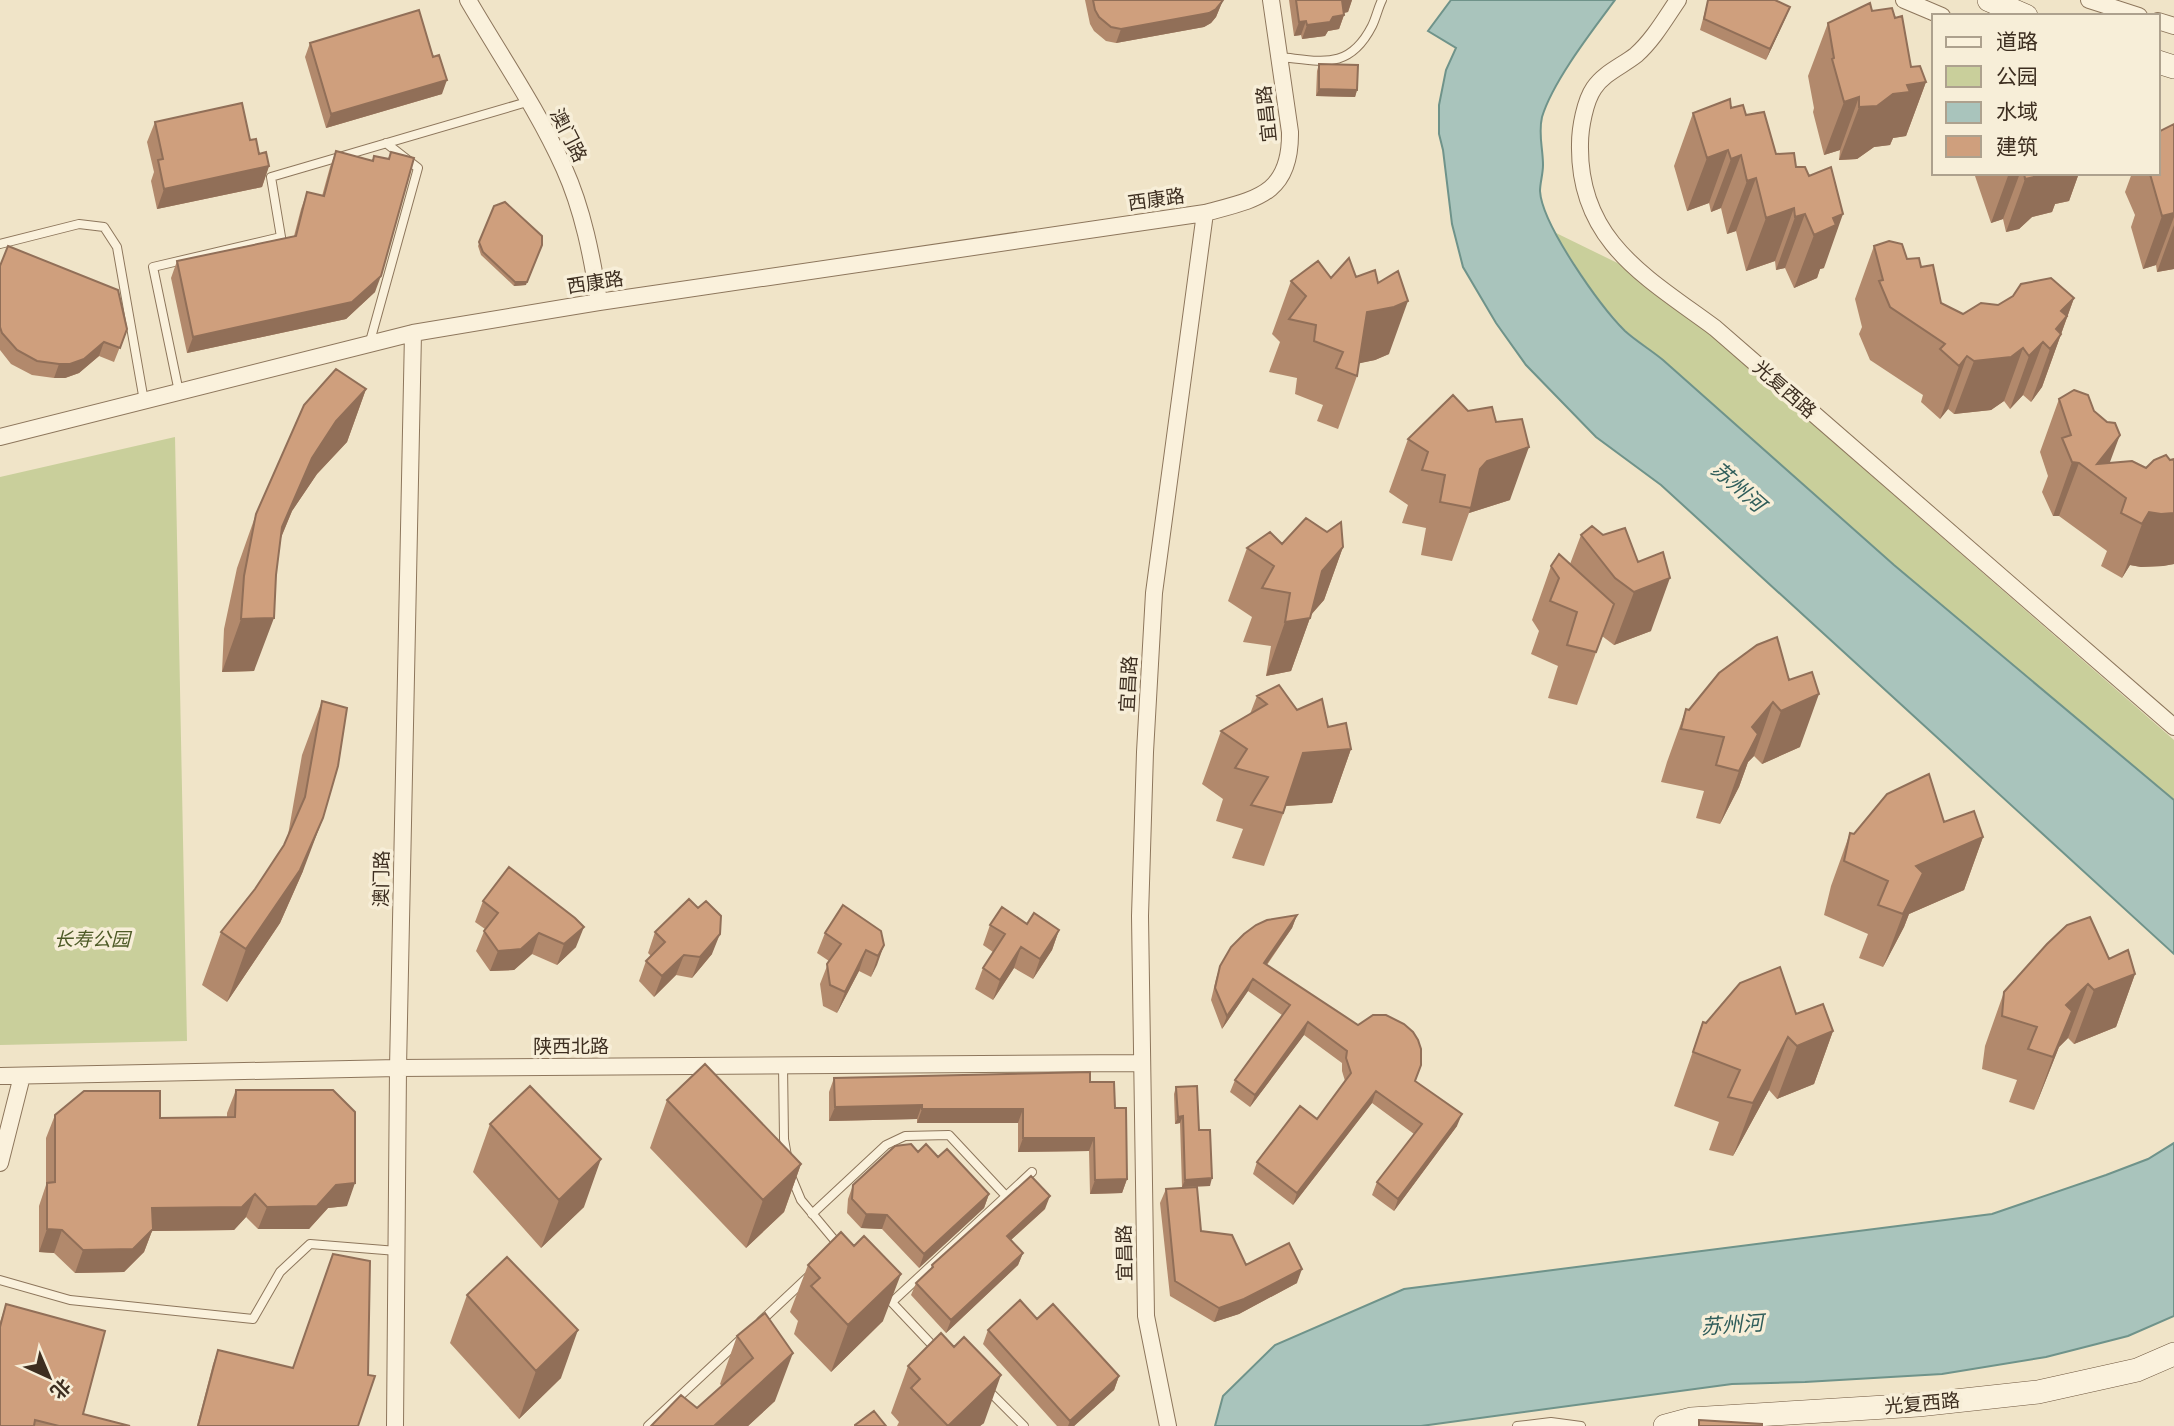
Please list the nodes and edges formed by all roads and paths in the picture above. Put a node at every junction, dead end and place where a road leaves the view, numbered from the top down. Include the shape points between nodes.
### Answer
1 (468, 0) edge
2 (1271, 0) edge
3 (1382, 0) edge
4 (1678, 0) edge
5 (1904, 0) edge
6 (1989, 0) edge
7 (2089, 0) edge
8 (1937, 14) edge
9 (2022, 14) edge
10 (2133, 14) edge
11 (1280, 57) junction
12 (527, 102) junction
13 (386, 143) junction
14 (1205, 213) junction
15 (0, 244) edge
16 (599, 302) junction
17 (414, 333) junction
18 (369, 345) junction
19 (179, 392) junction
20 (144, 401) junction
21 (0, 437) edge
22 (2174, 727) edge
23 (1142, 1063) junction
24 (783, 1065) junction
25 (398, 1068) junction
26 (0, 1076) edge
27 (22, 1076) junction
28 (0, 1163) edge
29 (1032, 1172) dead end
30 (1006, 1196) junction
31 (812, 1214) junction
32 (841, 1247) junction
33 (397, 1251) junction
34 (831, 1256) edge
35 (849, 1256) edge
36 (810, 1275) dead end
37 (0, 1280) edge
38 (875, 1284) edge
39 (892, 1303) junction
40 (943, 1350) edge
41 (2174, 1354) edge
42 (979, 1380) edge
43 (395, 1426) edge
44 (648, 1426) edge
45 (1024, 1426) edge
46 (1168, 1426) edge
47 (1517, 1426) edge
48 (1581, 1426) edge
49 (1665, 1426) edge

1 - 12 street, 澳门路
2 - 11 street, 宜昌路
3 - 11 lane via 1362,42 1346,57 1333,61
4 - 22 street, 光复西路 via 1635,55 1593,89 1580,127 1580,160 1585,194 1599,227 1641,273 1714,328
5 - 8 street
6 - 9 main road
7 - 10 street
11 - 14 street, 宜昌路 via 1290,132 1283,174 1271,190 1250,201
12 - 13 lane
12 - 16 street, 澳门路 via 564,168 576,200
13 - 18 lane via 418,169
13 - 19 lane via 271,177 281,237 153,267
14 - 16 street, 西康路
14 - 23 street, 宜昌路 via 1154,593 1140,916
15 - 20 lane via 79,224 104,228 117,247
16 - 17 street, 西康路
17 - 18 street, 西康路
17 - 25 street, 澳门路
18 - 19 street, 西康路
19 - 20 street, 西康路
20 - 21 street, 西康路
23 - 24 street, 陕西北路
23 - 46 street, 宜昌路 via 1146,1316
24 - 25 street, 陕西北路
24 - 31 lane via 783,1139 790,1173
25 - 27 street, 陕西北路
25 - 33 street, 澳门路
26 - 27 street, 陕西北路
27 - 28 street
29 - 30 lane
30 - 31 lane via 949,1135 905,1136 886,1145
30 - 39 lane
31 - 32 lane
32 - 34 lane
32 - 35 lane
33 - 37 lane via 310,1244 281,1272 253,1319 70,1300
33 - 43 street, 澳门路
36 - 44 lane
38 - 39 lane
39 - 40 lane via 934,1347
41 - 49 main road, 光复西路 via 2137,1370 2039,1392 1917,1405 1691,1419
42 - 45 lane
47 - 48 lane via 1551,1422

